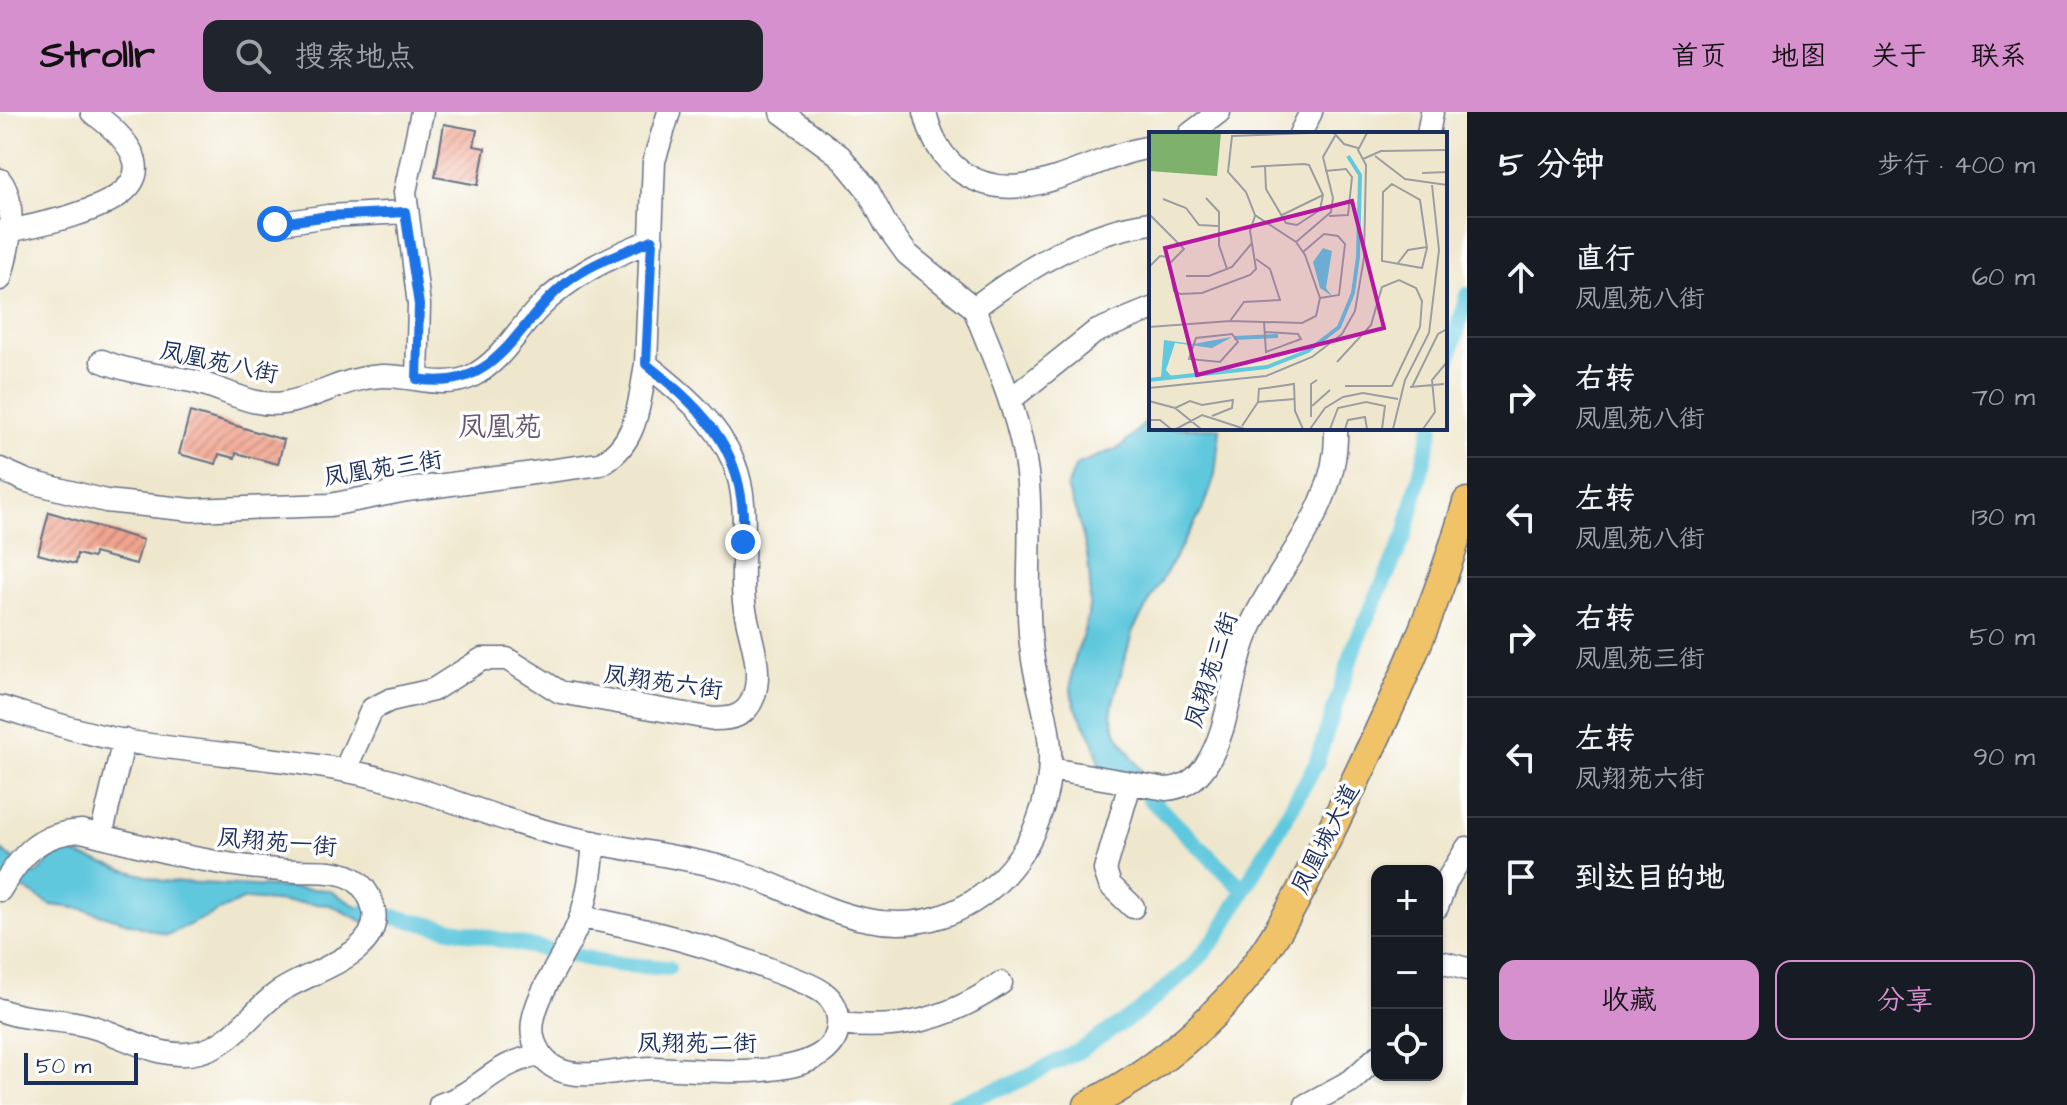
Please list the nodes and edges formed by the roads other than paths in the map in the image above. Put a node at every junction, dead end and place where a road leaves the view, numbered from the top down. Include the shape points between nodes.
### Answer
1 (92, 112) edge
2 (422, 112) edge
3 (669, 112) edge
4 (781, 112) edge
5 (925, 112) edge
6 (1219, 112) edge
7 (1311, 112) edge
8 (1430, 112) edge
9 (1193, 132) edge
10 (1301, 132) edge
11 (1428, 132) edge
12 (1149, 147) edge
13 (0, 180) edge
14 (405, 212) junction
15 (275, 224) dead end
16 (1149, 224) edge
17 (9, 231) junction
18 (652, 240) junction
19 (0, 279) edge
20 (974, 308) junction
21 (1149, 310) edge
22 (102, 361) dead end
23 (646, 364) junction
24 (417, 379) junction
25 (1010, 400) junction
26 (1336, 430) edge
27 (0, 469) edge
28 (1467, 502) edge
29 (1467, 557) edge
30 (0, 707) edge
31 (124, 740) junction
32 (1050, 769) junction
33 (345, 770) junction
34 (1130, 784) junction
35 (101, 836) junction
36 (594, 842) junction
37 (1467, 848) edge
38 (8, 877) edge
39 (1443, 890) edge
40 (1133, 907) dead end
41 (581, 917) junction
42 (1443, 963) edge
43 (1467, 969) edge
44 (1001, 983) dead end
45 (0, 1010) edge
46 (839, 1024) junction
47 (541, 1055) junction
48 (1371, 1063) edge
49 (440, 1105) edge
50 (1088, 1105) edge
51 (1124, 1105) edge
52 (1306, 1105) edge

1 - 17 street via 133,150 135,171 127,189 86,212
2 - 14 street
3 - 18 street, 凤凰苑三街 via 654,161
4 - 20 street via 840,156 907,254
5 - 12 street via 930,132 955,168 995,187 1038,185 1099,159
6 - 9 street
7 - 10 street
8 - 11 street
13 - 17 street via 9,202
14 - 15 street
14 - 24 street via 419,305
16 - 20 street via 1093,238 1049,257
17 - 19 street
18 - 23 street, 凤凰苑三街
18 - 24 street, 凤凰苑八街 via 574,277 537,310 499,357 470,377 444,383
20 - 25 street
21 - 25 street via 1095,332
22 - 24 street, 凤凰苑八街 via 270,404 300,400 357,378
23 - 27 street, 凤凰苑三街 via 625,445 614,456 579,469 330,505 192,510 106,501
23 - 33 street, 凤翔苑六街 via 703,413 734,463 745,511 741,573 756,667 748,708 730,719 714,719 592,700 545,685 507,659 482,659 433,690 372,709
25 - 32 street via 1027,471 1031,651
26 - 34 street, 凤翔苑三街 via 1331,473 1317,516 1246,636 1209,760 1197,777 1178,788
28 - 50 main road, 凤凰城大道 via 1391,703 1281,927 1228,999 1178,1049
29 - 51 main road, 凤凰城大道 via 1390,747 1300,930 1254,996 1210,1042
30 - 31 street
31 - 33 street
31 - 35 street
32 - 34 street, 凤翔苑三街
32 - 36 street via 1039,827 1006,876 958,910 930,919 871,921 734,871
33 - 36 street
34 - 40 street via 1105,870 1110,885
35 - 38 street, 凤翔苑一街 via 62,832 42,839 26,850
35 - 45 street, 凤翔苑一街 via 208,863 339,873 364,888 374,912 366,942 356,953 298,980 222,1043 199,1052 174,1055 89,1026
36 - 41 street
37 - 39 street
41 - 46 street via 705,946 785,975 824,992
41 - 47 street via 534,1010 531,1025
42 - 43 street
44 - 46 street via 973,1003 908,1026
46 - 47 street, 凤翔苑二街 via 829,1047 819,1054 756,1072 649,1068 581,1076 566,1073
47 - 49 street via 496,1069 457,1100
48 - 52 street via 1351,1081

